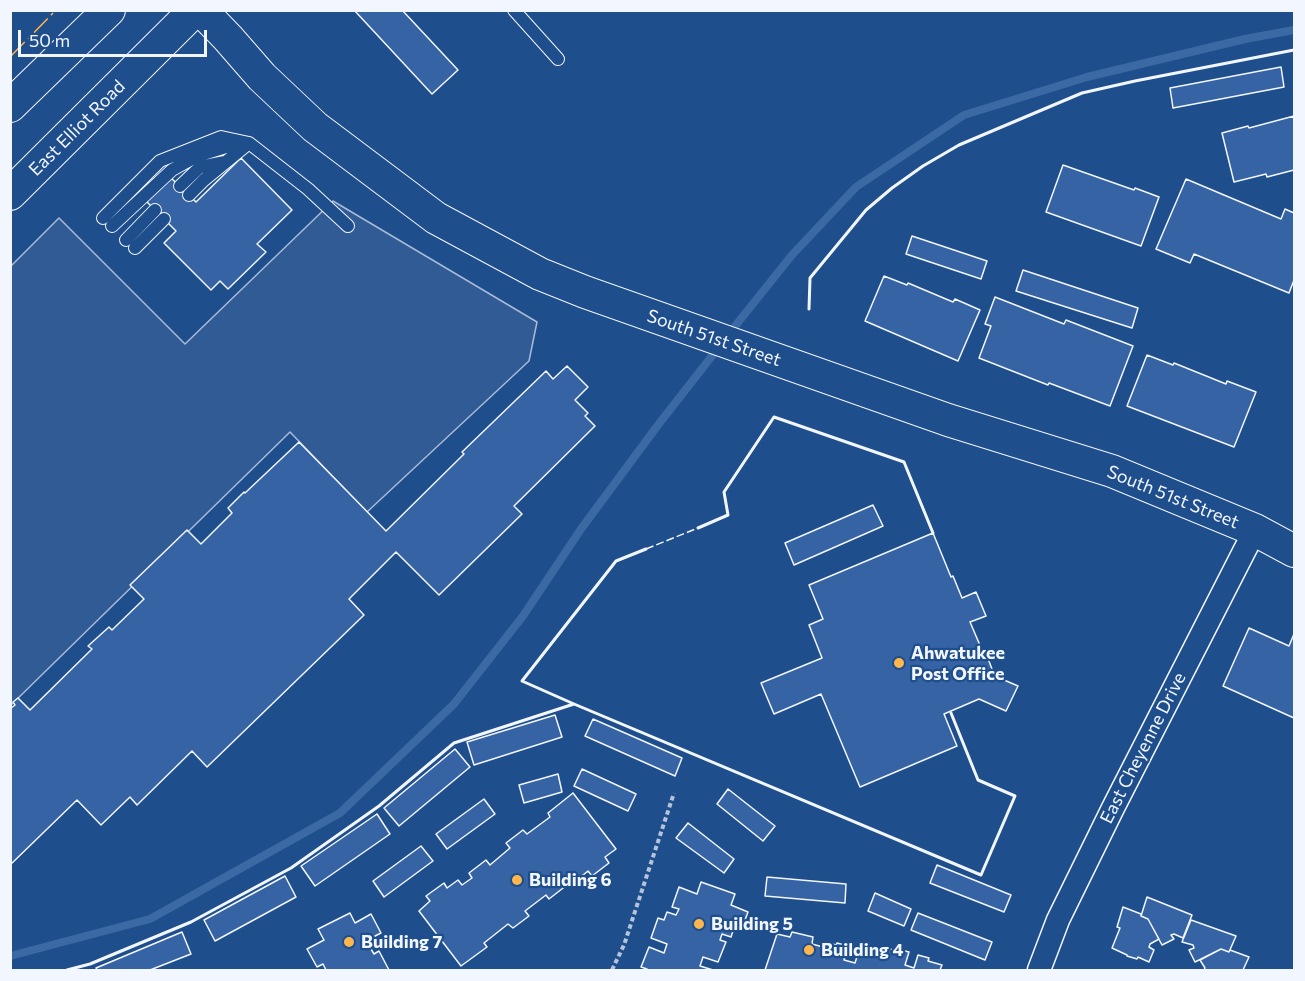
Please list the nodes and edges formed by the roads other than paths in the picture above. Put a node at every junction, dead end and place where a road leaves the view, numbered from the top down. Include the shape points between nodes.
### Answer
1 (109, 10) edge
2 (195, 10) edge
3 (201, 10) edge
4 (514, 10) edge
5 (558, 58) dead end
6 (10, 106) edge
7 (246, 143) junction
8 (184, 191) dead end
9 (10, 194) edge
10 (160, 215) dead end
11 (108, 222) dead end
12 (348, 226) dead end
13 (130, 244) dead end
14 (1256, 530) junction
15 (1294, 551) edge
16 (1039, 970) edge

1 - 6 street
2 - 9 street, East Elliot Road
3 - 14 street, South 51st Street via 262,77 315,127 436,218 540,274 948,420 1112,471
4 - 5 lane
7 - 8 lane via 204,180
7 - 11 lane via 221,137 160,161
7 - 12 lane via 308,189
10 - 13 lane
14 - 15 street, South 51st Street
14 - 16 street, East Cheyenne Drive via 1117,798 1058,920

